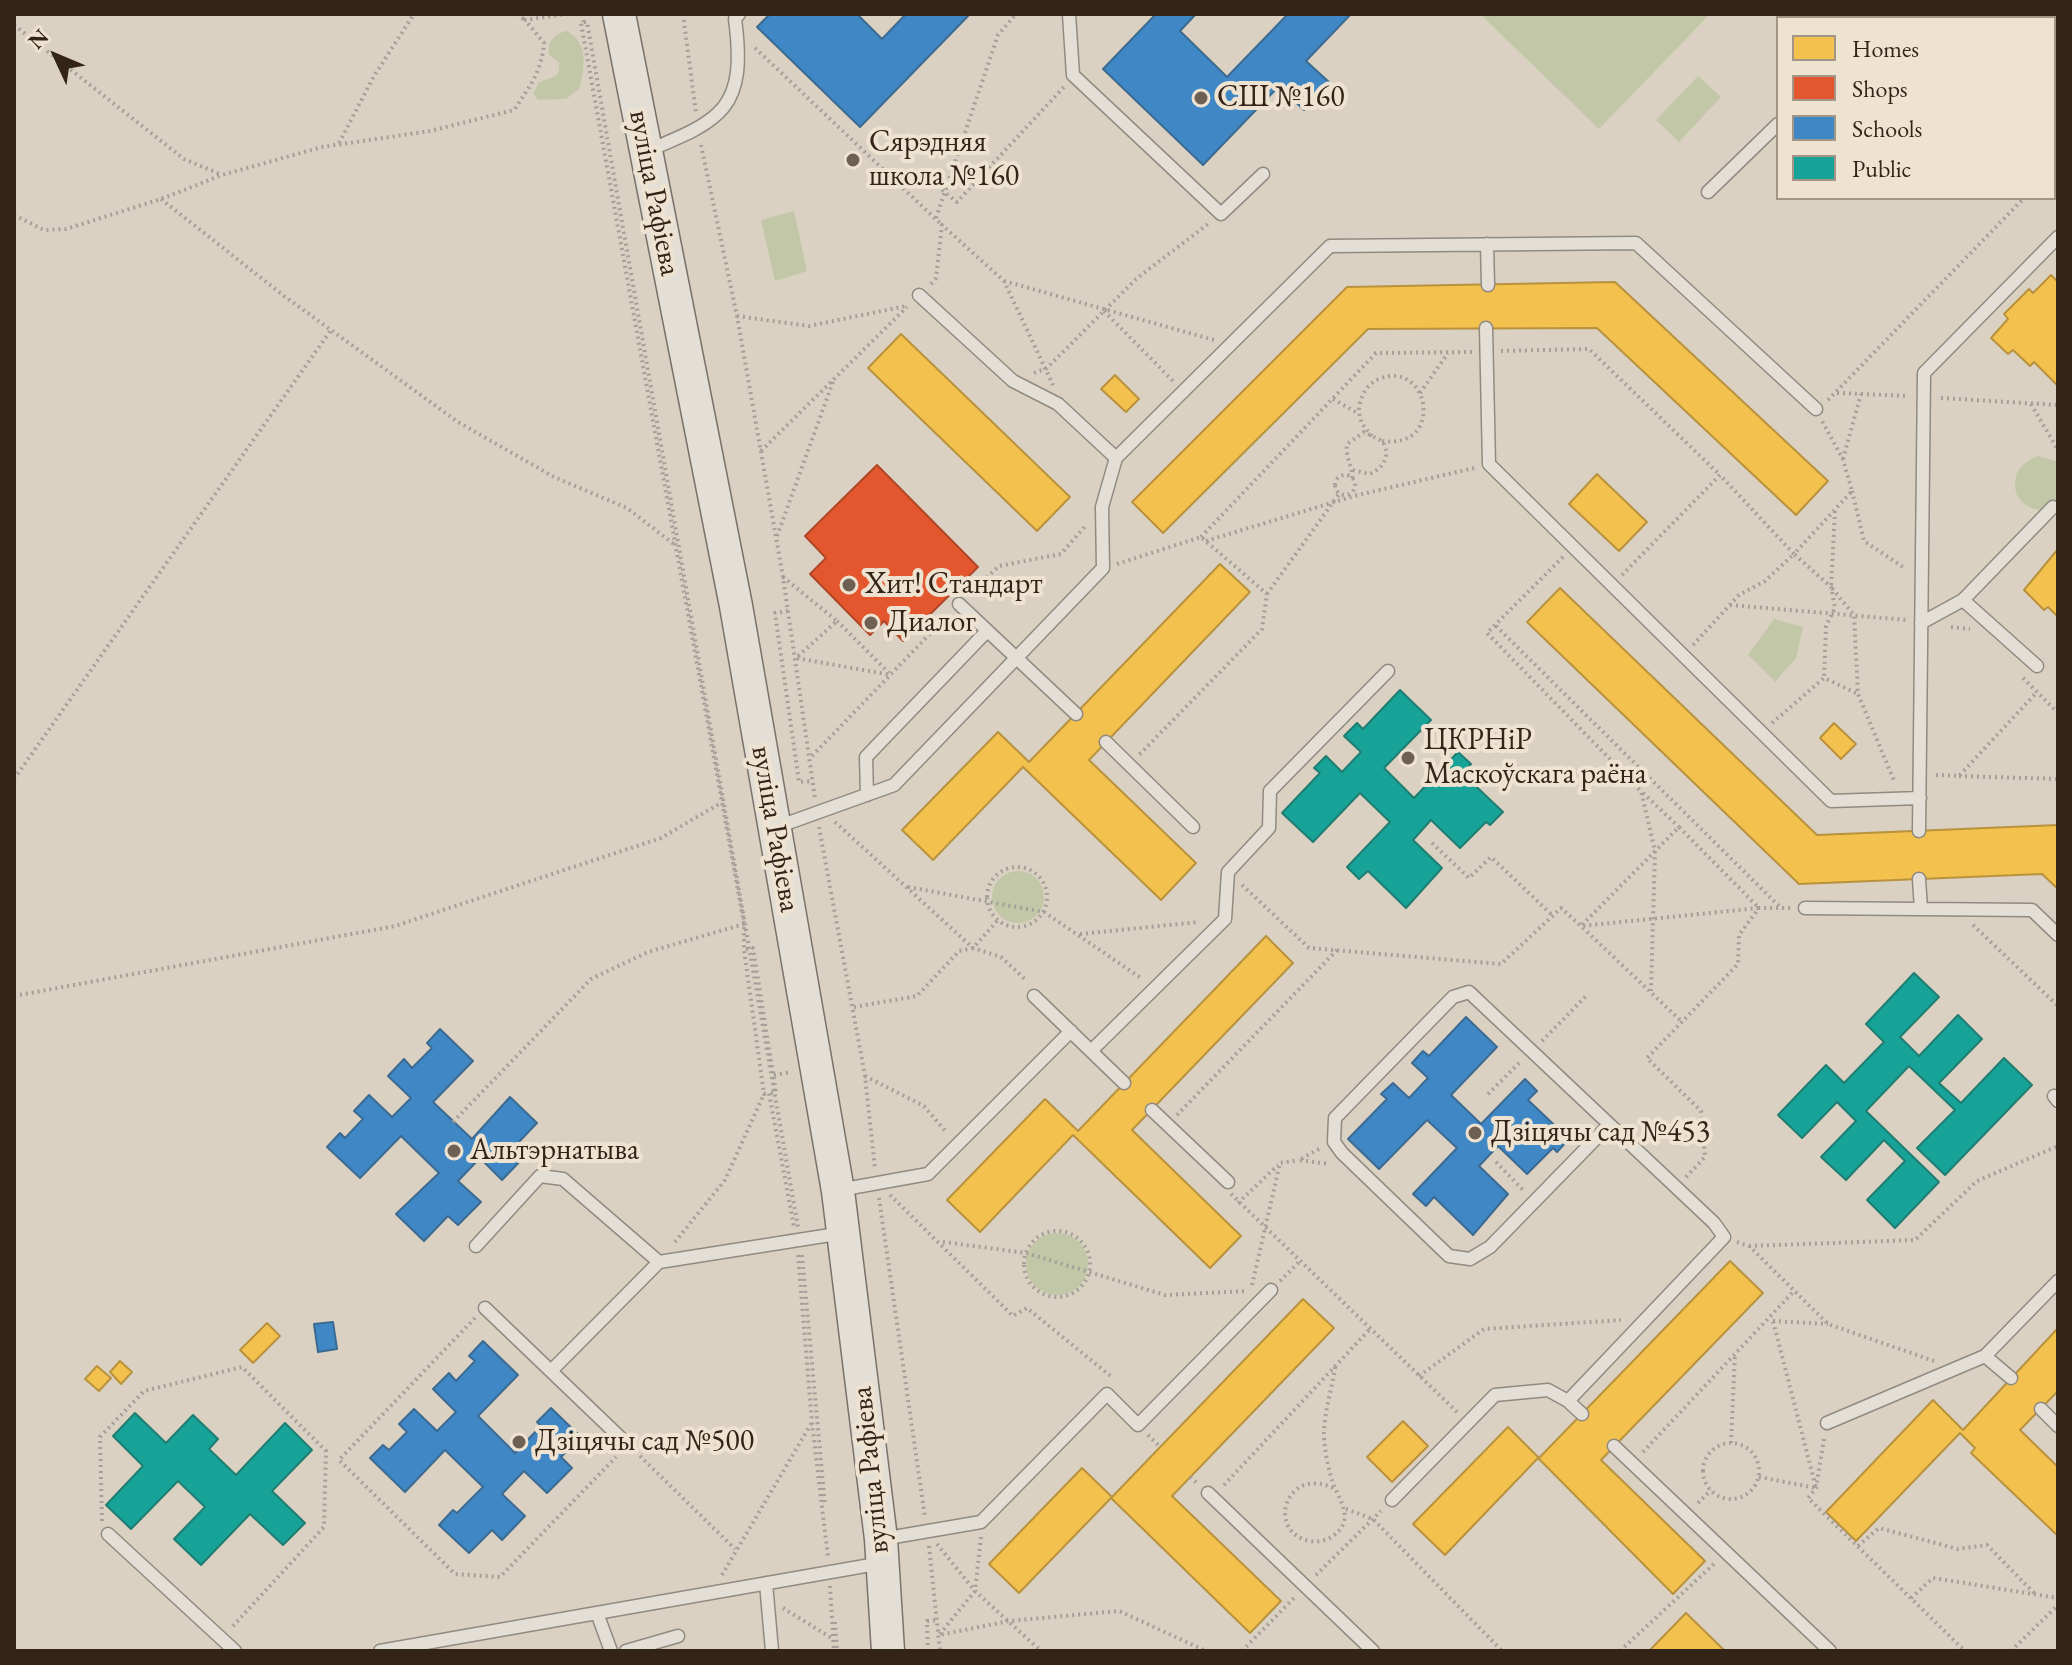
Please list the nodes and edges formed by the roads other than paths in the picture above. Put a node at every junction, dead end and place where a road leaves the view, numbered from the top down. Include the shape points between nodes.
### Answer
1 (619, 14) edge
2 (739, 14) edge
3 (1069, 14) edge
4 (1776, 126) edge
5 (646, 152) junction
6 (1263, 174) dead end
7 (1708, 192) dead end
8 (2058, 237) edge
9 (1487, 244) junction
10 (1488, 285) dead end
11 (919, 295) road end
12 (1486, 328) dead end
13 (1816, 409) dead end
14 (1116, 458) junction
15 (2053, 507) dead end
16 (1963, 600) junction
17 (959, 604) dead end
18 (1921, 623) junction
19 (987, 631) junction
20 (1016, 658) junction
21 (2037, 666) dead end
22 (1388, 671) dead end
23 (1076, 714) dead end
24 (1106, 742) dead end
25 (867, 795) junction
26 (1920, 798) junction
27 (776, 827) junction
28 (1193, 827) dead end
29 (1919, 831) dead end
30 (1919, 879) dead end
31 (1805, 908) road end
32 (1921, 909) junction
33 (2058, 935) edge
34 (1034, 991) road end
35 (1071, 1031) junction
36 (1091, 1051) junction
37 (1124, 1083) dead end
38 (1152, 1110) dead end
39 (1609, 1125) junction
40 (1228, 1182) road end
41 (838, 1191) junction
42 (843, 1233) junction
43 (476, 1246) dead end
44 (659, 1262) junction
45 (2058, 1281) edge
46 (1271, 1290) road end
47 (485, 1308) road end
48 (1985, 1356) junction
49 (551, 1371) junction
50 (2011, 1378) dead end
51 (1568, 1401) junction
52 (2041, 1409) dead end
53 (1582, 1414) dead end
54 (1827, 1423) road end
55 (2058, 1426) edge
56 (628, 1445) road end
57 (1614, 1446) dead end
58 (1210, 1495) road end
59 (1392, 1500) dead end
60 (108, 1534) road end
61 (882, 1551) junction
62 (766, 1583) junction
63 (597, 1613) junction
64 (678, 1636) dead end
65 (235, 1651) edge
66 (380, 1651) edge
67 (611, 1651) edge
68 (626, 1651) edge
69 (772, 1651) edge
70 (888, 1651) edge
71 (1373, 1651) edge
72 (1830, 1651) edge

1 - 5 main road, вуліца Рафіева
2 - 5 lane via 735,88 726,107 698,130
3 - 6 lane via 1073,75 1221,214
4 - 7 lane
5 - 27 main road, вуліца Рафіева
8 - 18 lane via 1924,373 1918,397
9 - 10 lane
9 - 13 lane via 1636,243
9 - 14 lane via 1330,246
11 - 14 lane via 1013,381 1058,404
12 - 26 lane via 1489,464 1831,801
14 - 20 lane via 1102,507 1103,568
15 - 16 lane
16 - 18 lane
16 - 21 lane
17 - 19 lane
18 - 26 lane
19 - 20 lane
19 - 25 lane via 866,757
20 - 23 lane
20 - 25 lane via 894,785
22 - 36 lane via 1270,791 1269,828 1228,872 1225,919
24 - 28 lane
25 - 27 lane
26 - 29 lane
27 - 41 main road, вуліца Рафіева
30 - 32 lane
31 - 32 lane
32 - 33 lane via 2032,910
34 - 35 lane
35 - 36 lane
35 - 41 lane via 928,1174
36 - 37 lane
38 - 40 lane
39 - 39 lane via 1469,992 1453,997 1335,1118 1334,1142 1449,1256 1470,1259 1490,1247
39 - 51 lane via 1724,1237
41 - 42 main road, вуліца Рафіева
42 - 44 lane
42 - 61 main road, вуліца Рафіева
43 - 44 lane via 540,1176 550,1176 563,1179
44 - 49 lane
45 - 48 lane
46 - 61 lane via 1138,1425 1107,1394 981,1522 927,1531
47 - 49 lane
48 - 50 lane
48 - 54 lane
49 - 56 lane
51 - 53 lane
51 - 59 lane via 1548,1390 1495,1395
52 - 55 lane
57 - 72 lane
58 - 71 lane
60 - 65 lane
61 - 62 lane via 831,1571
61 - 70 main road, вуліца Рафіева
62 - 63 lane
62 - 69 lane
63 - 66 lane
63 - 67 lane
64 - 68 lane

